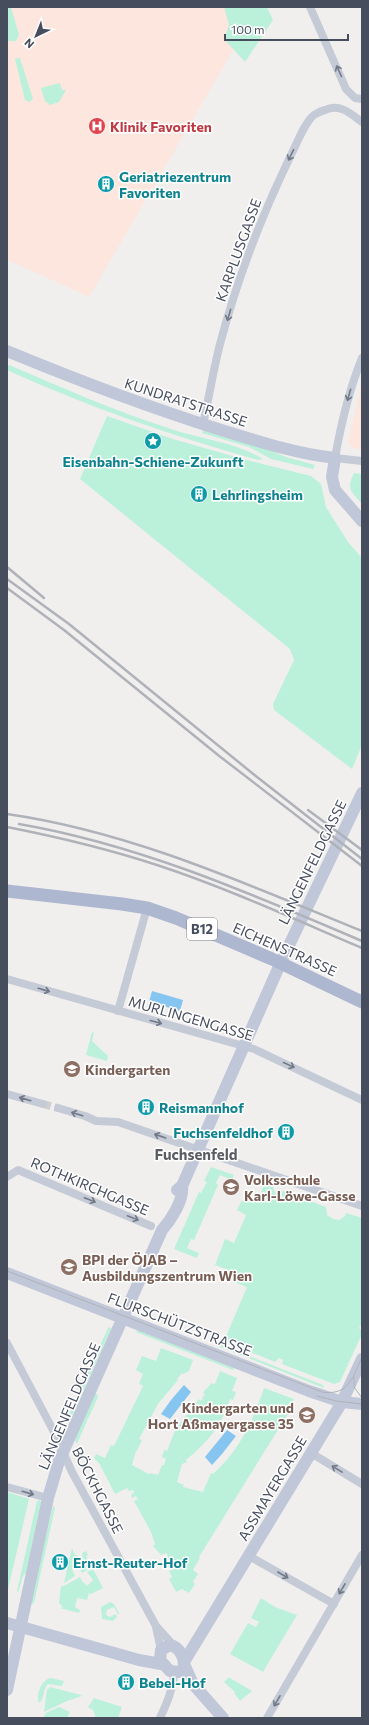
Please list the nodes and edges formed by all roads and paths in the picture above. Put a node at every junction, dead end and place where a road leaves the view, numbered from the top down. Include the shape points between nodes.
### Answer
1 (310, 7) edge
2 (362, 100) edge
3 (362, 122) edge
4 (7, 351) edge
5 (362, 358) edge
6 (203, 424) junction
7 (335, 458) junction
8 (362, 461) edge
9 (362, 521) edge
10 (362, 793) edge
11 (7, 891) edge
12 (147, 908) junction
13 (280, 962) junction
14 (7, 979) edge
15 (362, 1002) edge
16 (118, 1011) junction
17 (244, 1046) junction
18 (7, 1094) edge
19 (362, 1100) edge
20 (43, 1104) tunnel mouth
21 (58, 1108) tunnel mouth
22 (198, 1150) junction
23 (7, 1177) edge
24 (362, 1206) edge
25 (156, 1228) junction
26 (7, 1273) edge
27 (123, 1318) junction
28 (7, 1343) edge
29 (362, 1359) edge
30 (342, 1402) junction
31 (362, 1404) edge
32 (63, 1451) junction
33 (311, 1453) junction
34 (362, 1484) edge
35 (7, 1487) edge
36 (48, 1498) junction
37 (249, 1556) junction
38 (362, 1556) edge
39 (334, 1604) junction
40 (7, 1623) edge
41 (156, 1626) junction
42 (21, 1627) junction
43 (204, 1631) junction
44 (175, 1647) junction
45 (12, 1651) edge
46 (161, 1655) junction
47 (180, 1668) junction
48 (7, 1690) edge
49 (160, 1718) edge
50 (223, 1718) edge
51 (267, 1718) edge

2 -> 1 street via 355,98 346,89
3 -> 6 street, KARPLUSGASSE via 346,110 335,106 314,114 309,120 263,216 237,286 222,338
4 - 6 street, KUNDRATSTRASSE via 110,393
5 -> 7 street via 348,400
6 - 7 street, KUNDRATSTRASSE via 290,451
7 - 8 street, KUNDRATSTRASSE
7 - 9 street via 332,477 335,490
10 - 13 street, LÄNGENFELDGASSE
11 - 12 main road, EICHENSTRASSE / B12
12 - 13 main road, EICHENSTRASSE / B12
12 - 16 street
13 - 15 main road, EICHENSTRASSE / B12
13 - 17 street, LÄNGENFELDGASSE
14 -> 16 street, MURLINGENGASSE
16 -> 17 street, MURLINGENGASSE
17 -> 19 street, MURLINGENGASSE
17 - 22 street, LÄNGENFELDGASSE
20 -> 18 street
22 -> 21 street via 118,1122 96,1121
22 - 24 street
22 - 25 street, LÄNGENFELDGASSE via 182,1186 177,1190 163,1220
23 -> 25 street, ROTHKIRCHGASSE via 18,1170
25 - 27 street, LÄNGENFELDGASSE
26 - 27 street, FLURSCHÜTZSTRASSE
27 - 30 street, FLURSCHÜTZSTRASSE
27 - 32 street, LÄNGENFELDGASSE
28 - 32 street, BÖCKHGASSE
29 - 30 street, ASSMAYERGASSE
30 - 31 street, FLURSCHÜTZSTRASSE
30 - 33 street, ASSMAYERGASSE
32 - 36 street, LÄNGENFELDGASSE
32 - 41 street, BÖCKHGASSE
34 -> 33 street
33 - 37 street, ASSMAYERGASSE
35 -> 36 street
36 - 42 street, LÄNGENFELDGASSE
37 -> 39 street
37 - 43 street, ASSMAYERGASSE
38 -> 39 street
39 -> 51 street
40 - 42 street
41 - 44 street, BÖCKHGASSE
41 - 46 street, BÖCKHGASSE
42 - 45 street, LÄNGENFELDGASSE
42 - 46 street, ASSMAYERGASSE via 139,1660
43 - 44 street, ASSMAYERGASSE via 194,1639
43 - 47 street, ASSMAYERGASSE
44 - 46 street, ASSMAYERGASSE via 167,1646
44 - 47 street
45 - 48 street, LÄNGENFELDGASSE
46 - 47 street
47 - 49 street, ASSMAYERGASSE
47 - 50 street

